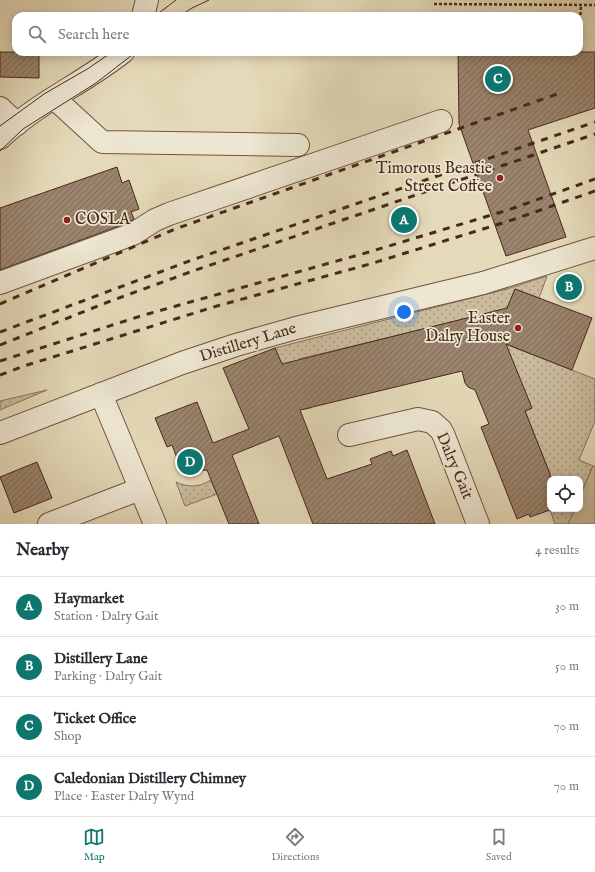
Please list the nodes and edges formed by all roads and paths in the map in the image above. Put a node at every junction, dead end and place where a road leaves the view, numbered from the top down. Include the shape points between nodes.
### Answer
1 (147, 0) edge
2 (434, 4) dead end
3 (581, 5) junction
4 (595, 5) edge
5 (145, 12) edge
6 (581, 12) edge
7 (118, 56) edge
8 (54, 98) junction
9 (0, 108) edge
10 (441, 121) dead end
11 (17, 124) junction
12 (0, 138) edge
13 (298, 145) dead end
14 (595, 248) edge
15 (0, 283) edge
16 (95, 396) junction
17 (0, 433) edge
18 (349, 435) dead end
19 (140, 489) junction
20 (49, 524) edge
21 (155, 524) edge
22 (478, 524) edge

1 - 5 street
2 - 3 path
3 - 4 path
3 - 6 path
7 - 8 street
8 - 11 street
8 - 13 street via 102,142
9 - 11 street
10 - 15 street via 169,214 133,234
11 - 12 street
14 - 16 street, Distillery Lane via 483,283 236,345
16 - 17 street, Distillery Lane
16 - 19 street
18 - 22 street, Dalry Gait via 418,419 432,422 444,436
19 - 20 street
19 - 21 street

